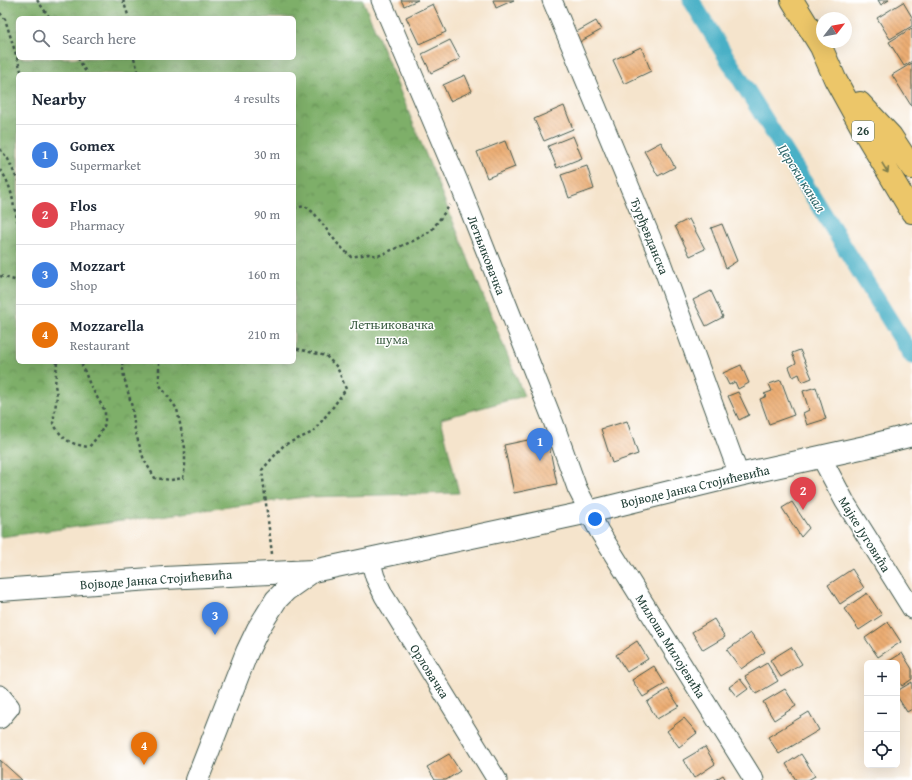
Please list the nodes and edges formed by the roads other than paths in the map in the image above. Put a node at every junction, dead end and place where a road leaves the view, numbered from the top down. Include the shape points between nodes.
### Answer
1 (381, 0) edge
2 (552, 0) edge
3 (792, 0) edge
4 (816, 39) edge
5 (822, 48) edge
6 (822, 48) edge
7 (860, 103) junction
8 (912, 168) edge
9 (912, 184) edge
10 (912, 212) edge
11 (903, 438) edge
12 (821, 457) junction
13 (739, 476) junction
14 (589, 512) junction
15 (370, 559) junction
16 (313, 571) junction
17 (0, 590) edge
18 (912, 609) edge
19 (0, 695) edge
20 (0, 719) edge
21 (197, 780) edge
22 (497, 780) edge
23 (754, 780) edge

1 - 14 street, Летњиковачка via 461,188 577,488
2 - 13 street, Ђурђевданска via 661,262
3 - 4 main road, 26
5 - 7 main road, 26
6 -> 10 main road, 26 via 862,128
7 - 8 main road via 891,136
7 - 9 main road, 26
11 - 12 street, Војводе Јанка Стојићевића
12 - 13 street, Војводе Јанка Стојићевића
12 - 18 street, Мајке Југовића via 845,502
13 - 14 street, Војводе Јанка Стојићевића
14 - 15 street, Војводе Јанка Стојићевића
14 - 23 street, Милоша Милојевића
15 - 16 street, Војводе Јанка Стојићевића
15 - 22 street, Орловачка via 384,596
16 - 17 street, Војводе Јанка Стојићевића via 164,578
16 - 21 street, Војводе Јанка Стојићевића via 294,583 276,600 258,629
19 - 20 street via 10,707

